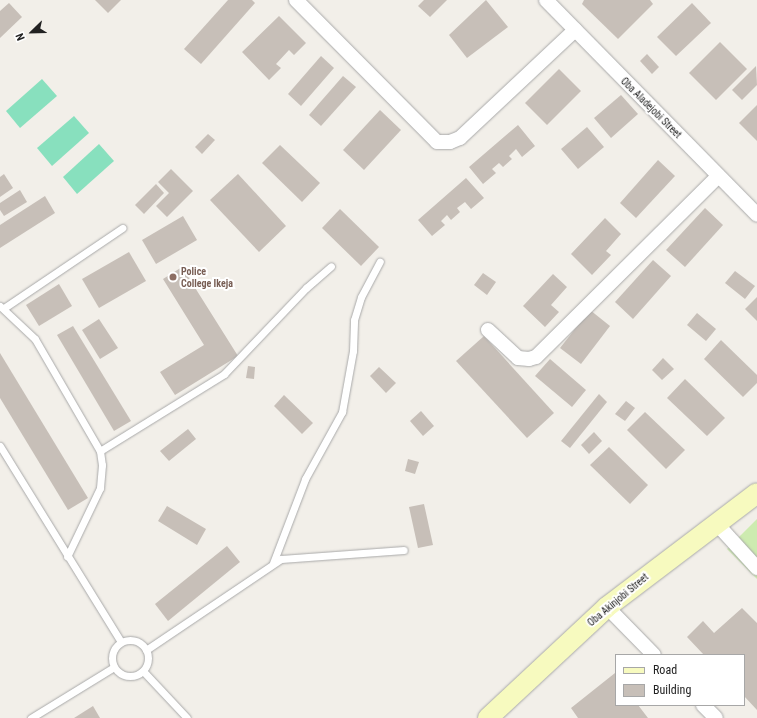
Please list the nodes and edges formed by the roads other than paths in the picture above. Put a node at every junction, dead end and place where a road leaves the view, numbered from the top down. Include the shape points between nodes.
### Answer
1 (296, 0) edge
2 (546, 0) edge
3 (575, 30) junction
4 (718, 176) junction
5 (757, 215) edge
6 (122, 228) dead end
7 (380, 262) dead end
8 (331, 266) dead end
9 (2, 307) edge
10 (488, 330) dead end
11 (0, 446) edge
12 (100, 451) junction
13 (757, 493) edge
14 (716, 523) junction
15 (404, 550) dead end
16 (67, 557) junction
17 (273, 563) junction
18 (757, 568) edge
19 (607, 606) junction
20 (122, 642) junction
21 (146, 650) junction
22 (653, 654) edge
23 (114, 667) junction
24 (143, 671) junction
25 (704, 706) edge
26 (497, 714) edge
27 (31, 718) edge
28 (187, 718) edge
29 (716, 718) edge

1 - 3 street via 437,142 450,142 460,138
2 - 3 street, Oba Aladejobi Street
3 - 4 street, Oba Aladejobi Street
4 - 5 street, Oba Aladejobi Street
4 - 10 street via 536,357 529,360 518,358
6 - 9 lane
7 - 17 lane via 361,297 354,320 353,351 342,412 305,479
8 - 12 lane via 306,288 224,374
9 - 12 lane via 35,339
11 - 16 lane
12 - 16 lane via 100,488
13 - 14 street, Oba Akinjobi Street
14 - 18 street
14 - 19 street, Oba Akinjobi Street
15 - 17 lane via 291,558
16 - 20 lane
17 - 21 lane
19 - 22 street
19 - 26 street, Oba Akinjobi Street
20 - 21 lane via 138,642
20 - 23 lane via 112,656
21 - 24 lane via 148,661
23 - 24 lane via 128,677
23 - 27 lane
24 - 28 lane
25 - 29 street

